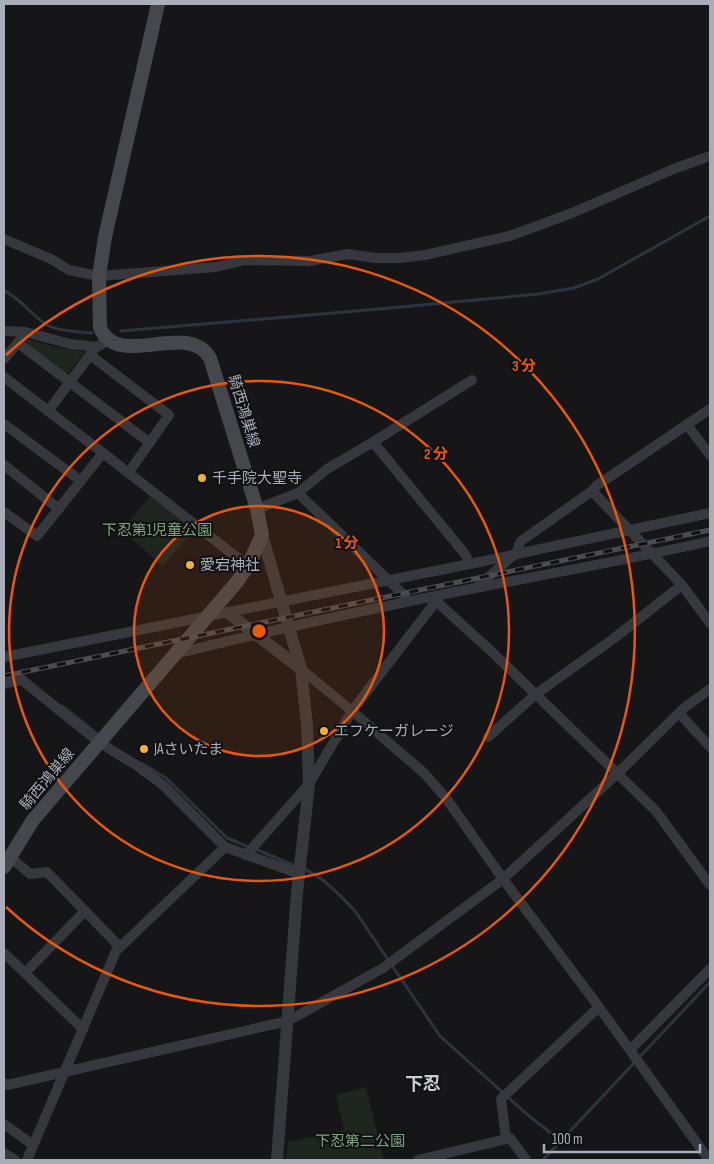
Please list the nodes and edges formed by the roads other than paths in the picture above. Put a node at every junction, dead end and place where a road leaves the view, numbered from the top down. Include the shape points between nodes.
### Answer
1 (158, 4) edge
2 (710, 156) edge
3 (4, 239) edge
4 (99, 276) junction
5 (4, 332) edge
6 (26, 332) junction
7 (18, 343) junction
8 (102, 343) junction
9 (90, 355) junction
10 (4, 359) edge
11 (4, 377) edge
12 (472, 380) dead end
13 (70, 382) junction
14 (710, 408) edge
15 (48, 411) junction
16 (4, 424) edge
17 (687, 425) junction
18 (373, 442) junction
19 (150, 443) junction
20 (103, 453) junction
21 (710, 455) edge
22 (4, 465) edge
23 (129, 472) junction
24 (81, 481) junction
25 (592, 491) junction
26 (298, 493) junction
27 (59, 509) junction
28 (257, 509) junction
29 (4, 512) edge
30 (710, 513) edge
31 (628, 531) junction
32 (262, 535) junction
33 (710, 541) edge
34 (516, 553) junction
35 (653, 555) junction
36 (470, 564) junction
37 (248, 566) junction
38 (388, 579) junction
39 (682, 585) junction
40 (476, 588) junction
41 (436, 599) junction
42 (410, 601) junction
43 (281, 602) junction
44 (228, 613) junction
45 (210, 614) junction
46 (710, 623) edge
47 (289, 627) junction
48 (255, 634) junction
49 (175, 654) junction
50 (4, 657) edge
51 (301, 669) junction
52 (4, 684) edge
53 (710, 689) edge
54 (536, 694) junction
55 (352, 711) junction
56 (679, 713) junction
57 (488, 737) dead end
58 (102, 740) junction
59 (710, 747) edge
60 (618, 773) junction
61 (309, 784) junction
62 (225, 847) junction
63 (246, 855) junction
64 (7, 862) edge
65 (300, 874) junction
66 (503, 879) junction
67 (710, 885) edge
68 (84, 911) junction
69 (120, 947) junction
70 (4, 953) edge
71 (710, 969) edge
72 (25, 973) junction
73 (599, 1007) junction
74 (288, 1022) junction
75 (83, 1029) junction
76 (630, 1050) junction
77 (66, 1072) junction
78 (5, 1087) edge
79 (4, 1124) edge
80 (506, 1139) junction
81 (33, 1145) junction
82 (4, 1153) edge
83 (15, 1160) edge
84 (27, 1160) edge
85 (277, 1160) edge
86 (422, 1160) edge
87 (526, 1160) edge
88 (709, 1160) edge

1 - 4 main road via 104,238
2 - 4 street via 510,236 425,255 383,258 348,254 309,261 246,260 216,267
3 - 4 street via 69,270
4 - 8 main road
5 - 6 street
6 - 7 street
6 - 8 street via 70,344
7 - 10 street
7 - 13 street
8 - 9 street
8 - 28 main road, 騎西鴻巣線 via 123,346 186,342 207,352
9 - 13 street
9 - 19 street via 169,415
11 - 15 street
12 - 18 street
13 - 15 street
13 - 19 street
14 - 17 street
15 - 20 street
16 - 24 street
17 - 21 street
17 - 25 street
18 - 26 street via 327,469
18 - 36 street
19 - 23 street
20 - 23 street
20 - 24 street
22 - 27 street
23 - 37 street
24 - 27 street
25 - 31 street
25 - 34 street via 521,541
26 - 28 street
26 - 38 street
27 - 29 street via 37,536
28 - 32 main road, 騎西鴻巣線
30 - 31 street
31 - 34 street
31 - 35 street
32 - 37 main road, 騎西鴻巣線
32 - 43 street
33 - 35 street
34 - 36 street
34 - 40 street
35 - 39 street
35 - 40 street
36 - 38 street
37 - 45 main road, 騎西鴻巣線
38 - 42 street
38 - 43 street
39 - 46 street
39 - 54 street
40 - 41 street
41 - 42 street
41 - 54 street
41 - 55 street
42 - 47 street
43 - 44 street
43 - 47 street
44 - 45 street
44 - 48 street
45 - 49 main road, 騎西鴻巣線
45 - 50 street
47 - 48 street
47 - 51 street
48 - 49 street
48 - 51 street
49 - 58 main road, 騎西鴻巣線
51 - 55 street
51 - 61 street
52 - 58 street via 19,678
53 - 56 street
54 - 57 street
54 - 60 street
55 - 61 street
55 - 66 street via 424,773 446,798
56 - 59 street
56 - 60 street
58 - 62 street via 163,784
58 - 64 main road, 騎西鴻巣線 via 33,820
60 - 66 street
60 - 67 street via 656,811
61 - 63 street
61 - 65 street
62 - 63 street
62 - 69 street
63 - 65 street
64 - 68 street via 30,874 48,872
65 - 74 street
66 - 73 street
66 - 74 street via 384,968
68 - 69 street
68 - 72 street
69 - 75 street
70 - 72 street
71 - 76 street
72 - 75 street
73 - 76 street
73 - 80 street via 501,1099
74 - 77 street
74 - 85 street
75 - 77 street
76 - 88 street
77 - 78 street
77 - 81 street
79 - 81 street
80 - 86 street
80 - 87 street via 510,1138
81 - 84 street
82 - 83 street

